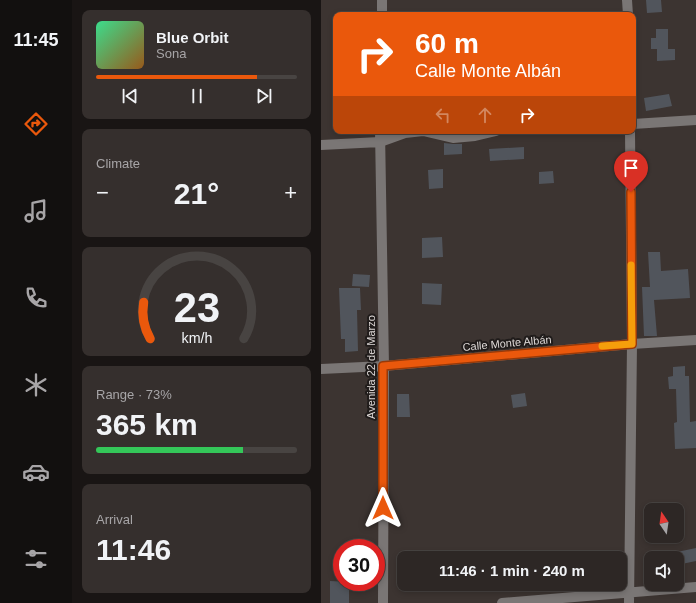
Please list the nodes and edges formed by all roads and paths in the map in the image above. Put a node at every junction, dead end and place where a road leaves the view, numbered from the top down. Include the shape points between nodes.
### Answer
1 (382, 0) edge
2 (627, 0) edge
3 (382, 12) edge
4 (627, 12) edge
5 (696, 120) edge
6 (636, 124) edge
7 (380, 134) edge
8 (402, 134) edge
9 (436, 134) edge
10 (483, 134) edge
11 (630, 134) edge
12 (380, 142) junction
13 (321, 145) edge
14 (696, 340) edge
15 (632, 344) junction
16 (383, 366) junction
17 (321, 369) edge
18 (696, 588) edge
19 (629, 598) edge
20 (383, 603) edge
21 (501, 603) edge

1 - 3 street
2 - 4 street
5 - 6 street
7 - 12 street, Avenida 22 de Marzo
8 - 12 street
9 - 10 street via 453,138
11 - 15 street
12 - 13 street
12 - 16 street, Avenida 22 de Marzo
14 - 15 street, Calle Monte Albán
15 - 16 street, Calle Monte Albán
15 - 19 street
16 - 17 street, Calle Monte Albán
16 - 20 street, Avenida 22 de Marzo
18 - 19 street
19 - 21 street

